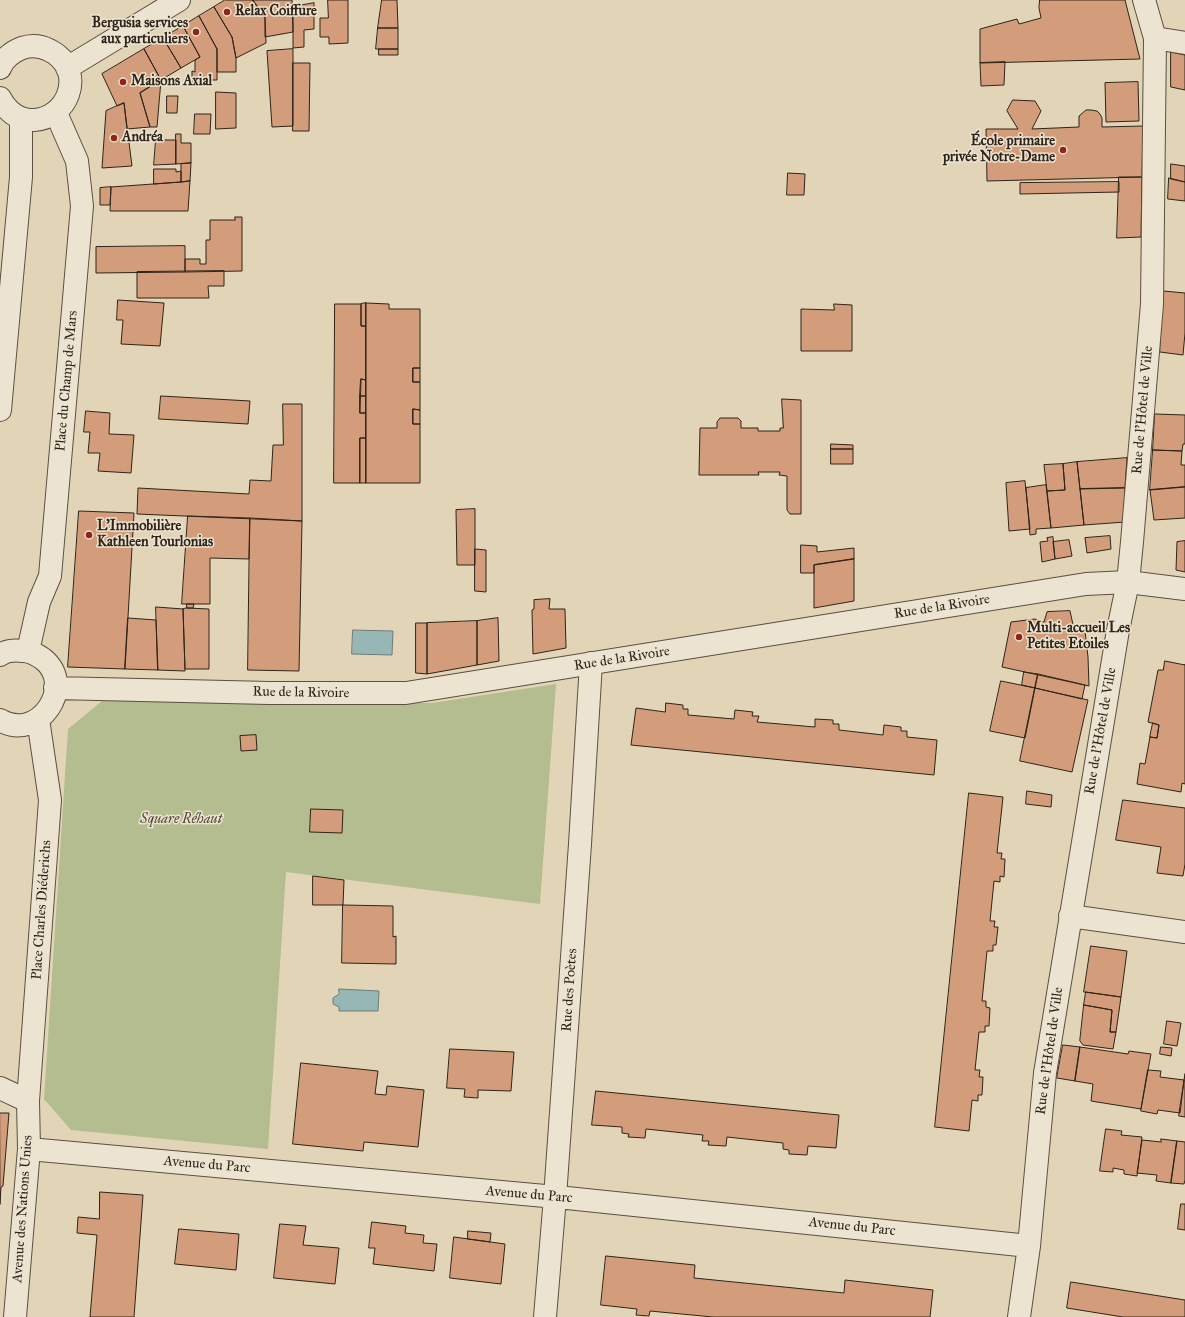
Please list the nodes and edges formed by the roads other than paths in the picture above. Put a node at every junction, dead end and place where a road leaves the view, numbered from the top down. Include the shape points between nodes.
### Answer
1 (179, 0) edge
2 (1144, 0) edge
3 (1155, 38) junction
4 (1185, 43) edge
5 (1, 64) edge
6 (67, 68) junction
7 (6, 108) edge
8 (56, 113) junction
9 (0, 410) edge
10 (1128, 582) junction
11 (1185, 589) edge
12 (28, 651) junction
13 (1, 652) edge
14 (591, 663) junction
15 (55, 688) junction
16 (38, 719) junction
17 (0, 720) edge
18 (1070, 916) junction
19 (1185, 932) edge
20 (0, 1088) edge
21 (28, 1101) junction
22 (29, 1149) junction
23 (555, 1197) junction
24 (1030, 1246) junction
25 (16, 1317) edge
26 (545, 1317) edge
27 (1020, 1317) edge

1 - 6 street
2 - 3 street, Rue de l'Hôtel de Ville
3 - 4 street
3 - 10 street, Rue de l'Hôtel de Ville via 1152,304
5 - 6 street via 13,52 28,46 44,48 58,55
6 - 8 street via 69,92 64,104
7 - 8 street via 32,120 45,119
7 - 9 street via 22,176
8 - 12 street, Place du Champ de Mars via 77,161 82,206 50,576 34,619
10 - 11 street, Rue de la Rivoire
10 - 14 street, Rue de la Rivoire via 1086,584
10 - 18 street, Rue de l'Hôtel de Ville
12 - 13 street
12 - 15 street via 41,658 51,669
14 - 15 street, Rue de la Rivoire via 406,693
14 - 23 street, Rue des Poètes
15 - 16 street via 54,700 48,711
16 - 17 street via 28,724 16,725
16 - 21 street, Place Charles Diéderichs via 50,800
18 - 19 street
18 - 24 street, Rue de l'Hôtel de Ville via 1045,1073
20 - 21 street
21 - 22 street, Avenue des Nations Unies
22 - 23 street, Avenue du Parc
22 - 25 street, Avenue des Nations Unies
23 - 24 street, Avenue du Parc
23 - 26 street, Rue des Poètes
24 - 27 street, Rue de l'Hôtel de Ville

